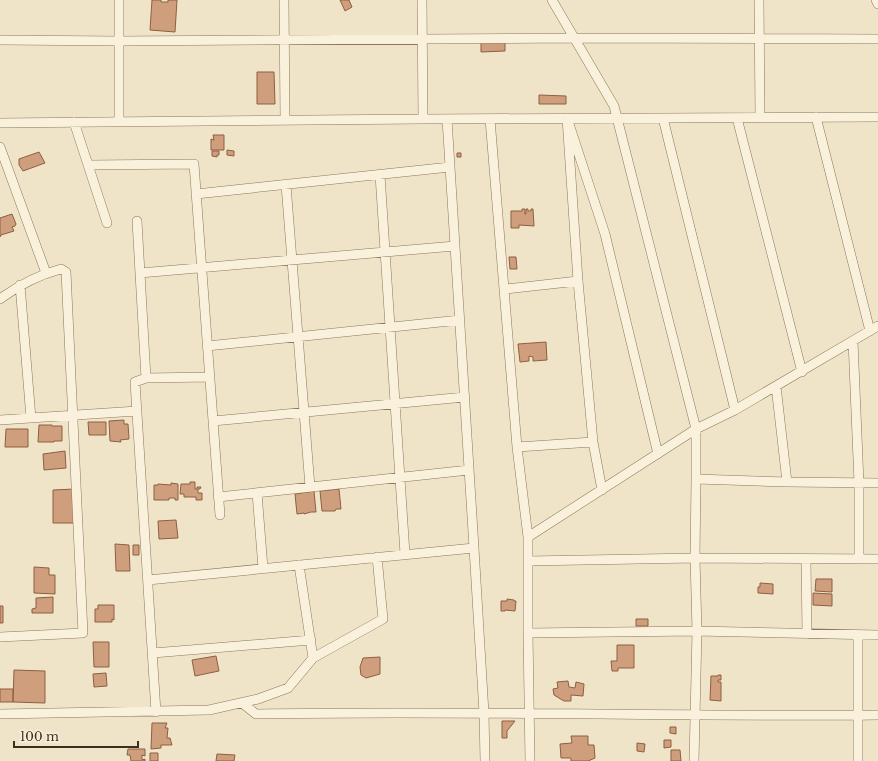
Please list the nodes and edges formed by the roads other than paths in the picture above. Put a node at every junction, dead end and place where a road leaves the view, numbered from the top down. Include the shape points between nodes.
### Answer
1 (119, 0) edge
2 (284, 0) edge
3 (422, 0) edge
4 (552, 0) edge
5 (759, 0) edge
6 (876, 0) edge
7 (878, 4) edge
8 (575, 38) junction
9 (760, 39) junction
10 (878, 39) edge
11 (1, 40) dead end
12 (284, 40) junction
13 (422, 40) junction
14 (119, 41) junction
15 (760, 117) junction
16 (816, 117) junction
17 (878, 117) edge
18 (567, 118) junction
19 (617, 118) junction
20 (663, 118) junction
21 (737, 118) junction
22 (423, 119) junction
23 (447, 119) junction
24 (490, 119) junction
25 (285, 120) junction
26 (74, 122) junction
27 (119, 122) junction
28 (0, 123) edge
29 (0, 147) edge
30 (88, 165) junction
31 (450, 167) junction
32 (380, 175) junction
33 (286, 185) junction
34 (196, 194) junction
35 (137, 221) dead end
36 (107, 223) dead end
37 (455, 246) junction
38 (385, 252) junction
39 (292, 260) junction
40 (202, 268) junction
41 (46, 273) junction
42 (140, 273) junction
43 (578, 281) junction
44 (20, 285) junction
45 (505, 289) junction
46 (0, 299) edge
47 (460, 320) junction
48 (878, 326) edge
49 (390, 327) junction
50 (870, 332) junction
51 (298, 337) junction
52 (853, 341) junction
53 (208, 346) junction
54 (802, 372) junction
55 (210, 377) junction
56 (146, 378) junction
57 (776, 386) junction
58 (465, 396) junction
59 (395, 403) junction
60 (735, 410) junction
61 (137, 411) junction
62 (304, 412) junction
63 (73, 416) junction
64 (31, 418) junction
65 (0, 420) edge
66 (213, 421) junction
67 (696, 430) junction
68 (594, 442) junction
69 (517, 447) junction
70 (658, 454) junction
71 (469, 470) junction
72 (400, 477) junction
73 (696, 479) junction
74 (787, 482) junction
75 (858, 483) junction
76 (878, 483) edge
77 (310, 487) junction
78 (602, 490) junction
79 (257, 493) junction
80 (218, 497) junction
81 (220, 515) dead end
82 (528, 537) junction
83 (474, 548) junction
84 (406, 554) junction
85 (377, 557) junction
86 (695, 558) junction
87 (806, 559) junction
88 (859, 559) junction
89 (878, 559) edge
90 (528, 560) junction
91 (299, 565) junction
92 (263, 568) junction
93 (148, 580) junction
94 (697, 631) junction
95 (528, 633) junction
96 (807, 634) junction
97 (858, 635) junction
98 (878, 635) edge
99 (0, 637) edge
100 (311, 640) junction
101 (153, 653) junction
102 (313, 658) junction
103 (242, 703) junction
104 (156, 712) junction
105 (530, 712) junction
106 (484, 713) junction
107 (0, 714) edge
108 (878, 714) edge
109 (695, 715) junction
110 (858, 715) junction
111 (485, 761) edge
112 (530, 761) edge
113 (694, 761) edge
114 (858, 761) edge

1 - 14 street
2 - 12 street
3 - 13 street
4 - 8 street
5 - 9 street
6 - 7 street
8 - 9 street
8 - 13 street
8 - 19 street via 614,106
9 - 10 street
9 - 15 street
11 - 14 street
12 - 13 street
12 - 14 street
12 - 25 street
13 - 22 street
14 - 27 street
15 - 16 street
15 - 21 street
16 - 17 street
16 - 50 street
18 - 19 street
18 - 24 street
18 - 43 street
18 - 70 street via 605,234
19 - 20 street
19 - 67 street
20 - 21 street
20 - 60 street
21 - 54 street
22 - 23 street
22 - 25 street
23 - 24 street
23 - 31 street
24 - 45 street
25 - 27 street
26 - 27 street
26 - 28 street
26 - 30 street
29 - 41 street
30 - 34 street via 194,164
30 - 36 street
31 - 32 street
31 - 37 street
32 - 33 street
32 - 38 street
33 - 34 street
33 - 39 street
34 - 40 street
35 - 42 street
37 - 38 street
37 - 47 street
38 - 39 street
38 - 49 street
39 - 40 street
39 - 51 street
40 - 42 street
40 - 53 street
41 - 44 street
41 - 63 street via 61,269 66,272
42 - 56 street
43 - 45 street
43 - 68 street
44 - 46 street
44 - 64 street
45 - 69 street
47 - 49 street
47 - 58 street
48 - 50 street
49 - 51 street
49 - 59 street
50 - 52 street
51 - 53 street
51 - 62 street
52 - 54 street
52 - 75 street
53 - 55 street
54 - 57 street
55 - 56 street
55 - 66 street
56 - 61 street via 135,382
57 - 60 street
57 - 74 street
58 - 59 street
58 - 71 street
59 - 62 street
59 - 72 street
60 - 67 street
61 - 63 street
61 - 93 street
62 - 66 street
62 - 77 street
63 - 64 street
63 - 99 street via 83,633
64 - 65 street
66 - 80 street
67 - 70 street
67 - 73 street
68 - 69 street
68 - 78 street
69 - 82 street
70 - 78 street
71 - 72 street
71 - 83 street
72 - 77 street
72 - 84 street
73 - 74 street
73 - 86 street
74 - 75 street
75 - 76 street
75 - 88 street
77 - 79 street
78 - 82 street
79 - 80 street
79 - 92 street
80 - 81 street
82 - 90 street
83 - 84 street
83 - 106 street
84 - 85 street
85 - 91 street
85 - 102 street via 383,619
86 - 87 street
86 - 90 street
86 - 94 street
87 - 88 street
87 - 96 street
88 - 89 street
90 - 95 street
91 - 92 street
91 - 100 street
92 - 93 street
93 - 101 street
94 - 95 street
94 - 96 street
94 - 109 street
95 - 105 street
96 - 97 street
97 - 98 street
97 - 110 street
100 - 101 street
100 - 102 street
101 - 104 street
102 - 103 street via 288,688
103 - 104 street via 209,710
103 - 106 street via 256,714
104 - 107 street
105 - 106 street
105 - 109 street
105 - 112 street
106 - 111 street
108 - 110 street
109 - 110 street
109 - 113 street
110 - 114 street

